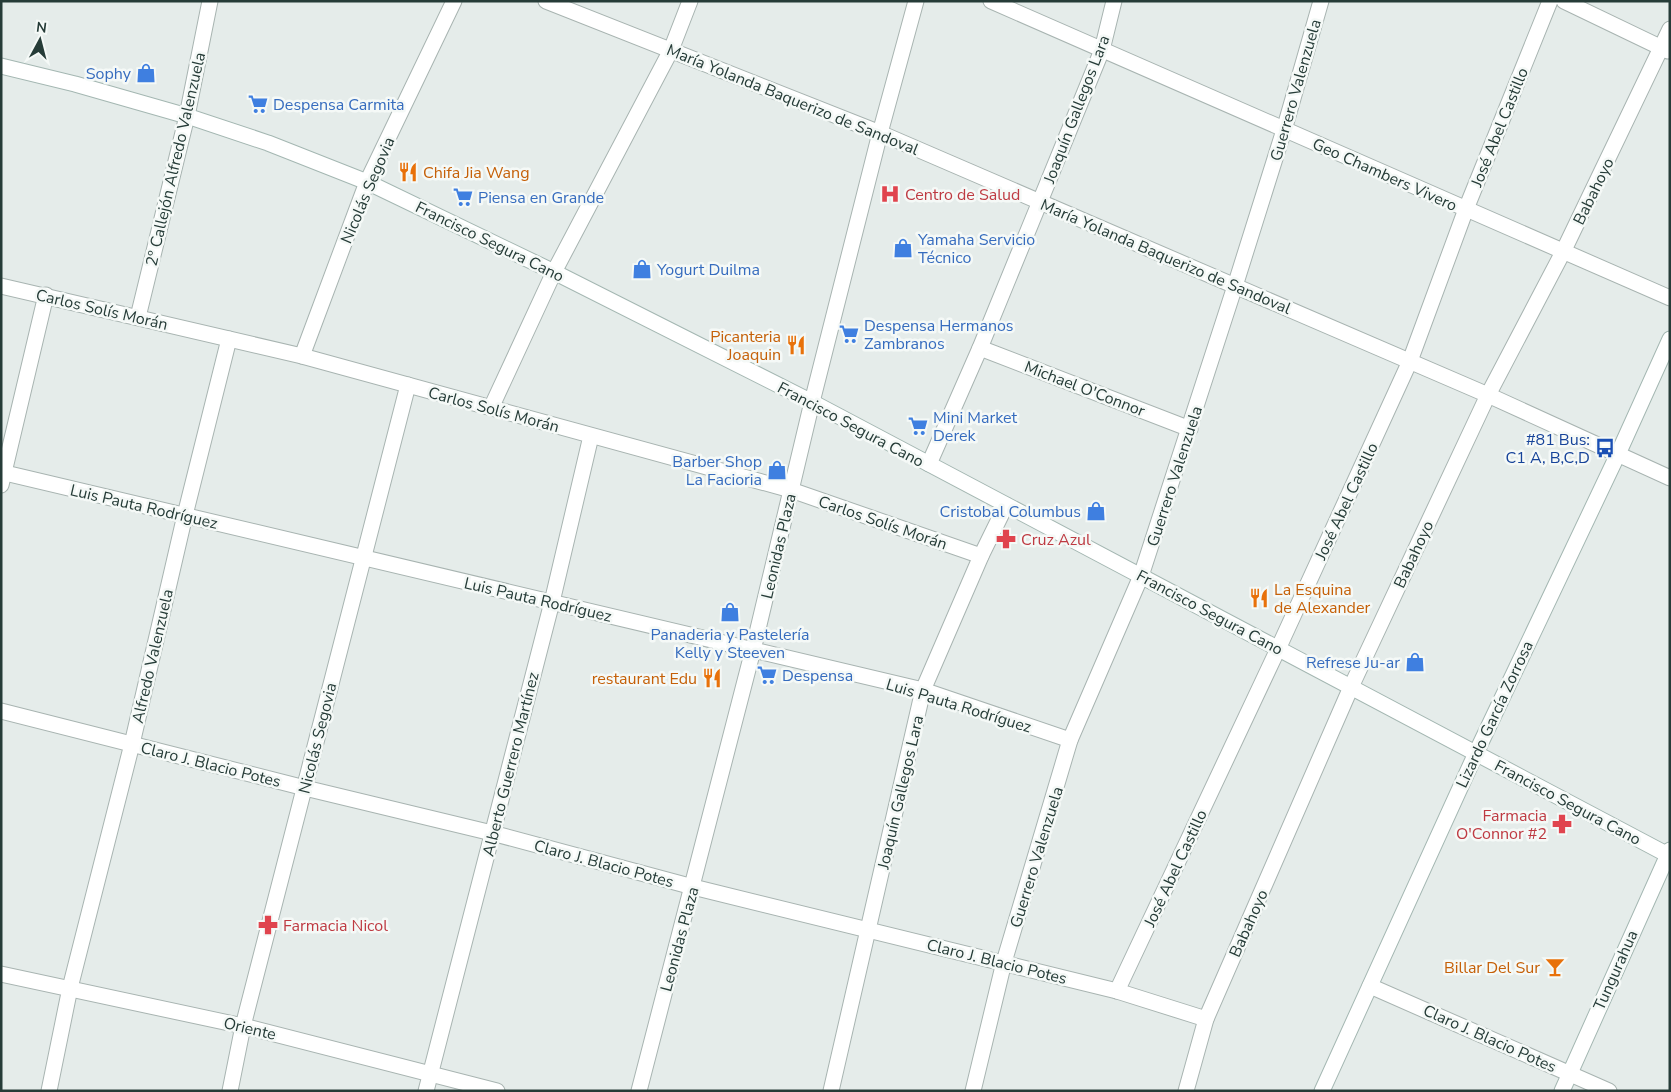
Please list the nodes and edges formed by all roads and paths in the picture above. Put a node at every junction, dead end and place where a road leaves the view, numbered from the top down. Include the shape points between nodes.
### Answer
1 (210, 1) edge
2 (454, 1) edge
3 (546, 1) edge
4 (690, 1) edge
5 (916, 1) edge
6 (991, 1) edge
7 (1114, 1) edge
8 (1321, 1) edge
9 (1550, 1) edge
10 (1564, 1) edge
11 (1670, 29) edge
12 (1665, 49) edge
13 (671, 50) junction
14 (1102, 50) junction
15 (1, 66) edge
16 (187, 116) junction
17 (1284, 130) junction
18 (880, 133) junction
19 (367, 182) junction
20 (1040, 202) junction
21 (1466, 209) junction
22 (1564, 252) junction
23 (554, 272) junction
24 (1, 286) edge
25 (1236, 286) junction
26 (46, 296) junction
27 (1670, 298) edge
28 (138, 317) junction
29 (229, 339) junction
30 (1670, 339) edge
31 (980, 348) junction
32 (302, 356) junction
33 (1410, 361) junction
34 (408, 386) junction
35 (1488, 395) junction
36 (812, 402) junction
37 (491, 408) junction
38 (1190, 429) junction
39 (591, 436) junction
40 (1618, 454) junction
41 (929, 464) junction
42 (2, 476) edge
43 (1670, 478) edge
44 (791, 490) junction
45 (1006, 505) junction
46 (184, 516) junction
47 (981, 556) junction
48 (362, 558) junction
49 (1141, 576) junction
50 (552, 602) junction
51 (1278, 649) junction
52 (753, 650) junction
53 (1351, 687) junction
54 (923, 690) junction
55 (1, 711) edge
56 (1070, 740) junction
57 (132, 744) junction
58 (1476, 753) junction
59 (304, 788) junction
60 (492, 833) junction
61 (1669, 853) edge
62 (693, 886) junction
63 (869, 930) junction
64 (1004, 962) junction
65 (1, 974) edge
66 (1370, 986) junction
67 (70, 988) junction
68 (1117, 990) junction
69 (1206, 1019) junction
70 (243, 1026) junction
71 (430, 1072) junction
72 (1569, 1073) junction
73 (49, 1091) edge
74 (230, 1091) edge
75 (426, 1091) edge
76 (497, 1091) edge
77 (639, 1091) edge
78 (831, 1091) edge
79 (973, 1091) edge
80 (1186, 1091) edge
81 (1322, 1091) edge
82 (1562, 1091) edge
83 (1609, 1091) edge

1 - 16 street, 2º Callejón Alfredo Valenzuela
2 - 19 street, Nicolás Segovia
3 - 13 street, María Yolanda Baquerizo de Sandoval
4 - 13 street
5 - 18 street, Leonidas Plaza
6 - 14 street, Geo Chambers Vivero
7 - 14 street, Joaquín Gallegos Lara
8 - 17 street, Guerrero Valenzuela
9 - 21 street, José Abel Castillo
10 - 12 street
11 - 12 street, Babahoyo
12 - 22 street, Babahoyo
13 - 18 street, María Yolanda Baquerizo de Sandoval
13 - 23 street
14 - 17 street, Geo Chambers Vivero
14 - 20 street, Joaquín Gallegos Lara
15 - 16 street, Francisco Segura Cano
16 - 19 street, Francisco Segura Cano via 268,143
16 - 28 street, 2º Callejón Alfredo Valenzuela
17 - 21 street, Geo Chambers Vivero
17 - 25 street, Guerrero Valenzuela
18 - 20 street, María Yolanda Baquerizo de Sandoval
18 - 36 street, Leonidas Plaza
19 - 23 street, Francisco Segura Cano
19 - 32 street, Nicolás Segovia
20 - 25 street, María Yolanda Baquerizo de Sandoval
20 - 31 street, Joaquín Gallegos Lara
21 - 22 street, Geo Chambers Vivero
21 - 33 street, José Abel Castillo
22 - 27 street, Geo Chambers Vivero
22 - 35 street, Babahoyo
23 - 36 street, Francisco Segura Cano
23 - 37 street
24 - 26 street, Carlos Solís Morán
25 - 33 street, María Yolanda Baquerizo de Sandoval
25 - 38 street, Guerrero Valenzuela
26 - 28 street, Carlos Solís Morán
26 - 42 street
28 - 29 street, Carlos Solís Morán
29 - 32 street, Carlos Solís Morán
29 - 46 street, Alfredo Valenzuela
30 - 40 street, Lizardo García Zorrosa
31 - 38 street, Michael O'Connor
31 - 41 street, Joaquín Gallegos Lara
32 - 34 street, Carlos Solís Morán
33 - 35 street, María Yolanda Baquerizo de Sandoval
33 - 51 street, José Abel Castillo
34 - 37 street, Carlos Solís Morán
34 - 48 street, Nicolás Segovia
35 - 40 street, María Yolanda Baquerizo de Sandoval
35 - 53 street, Babahoyo
36 - 41 street, Francisco Segura Cano
36 - 44 street, Leonidas Plaza
37 - 39 street, Carlos Solís Morán
38 - 49 street, Guerrero Valenzuela
39 - 44 street, Carlos Solís Morán
39 - 50 street, Alberto Guerrero Martínez
40 - 43 street, María Yolanda Baquerizo de Sandoval
40 - 58 street, Lizardo García Zorrosa
41 - 45 street, Francisco Segura Cano
42 - 46 street, Luis Pauta Rodríguez
44 - 47 street, Carlos Solís Morán
44 - 52 street, Leonidas Plaza
45 - 47 street, Joaquín Gallegos Lara
45 - 49 street, Francisco Segura Cano
46 - 48 street, Luis Pauta Rodríguez
46 - 57 street, Alfredo Valenzuela
47 - 54 street, Joaquín Gallegos Lara
48 - 50 street, Luis Pauta Rodríguez
48 - 59 street, Nicolás Segovia
49 - 51 street, Francisco Segura Cano
49 - 56 street, Guerrero Valenzuela
50 - 52 street, Luis Pauta Rodríguez
50 - 60 street, Alberto Guerrero Martínez
51 - 53 street, Francisco Segura Cano
51 - 68 street, José Abel Castillo
52 - 54 street, Luis Pauta Rodríguez
52 - 62 street, Leonidas Plaza
53 - 58 street, Francisco Segura Cano
53 - 69 street, Babahoyo
54 - 56 street, Luis Pauta Rodríguez
54 - 63 street, Joaquín Gallegos Lara
55 - 57 street, Claro J. Blacio Potes
56 - 64 street, Guerrero Valenzuela
57 - 59 street, Claro J. Blacio Potes
57 - 67 street, Alfredo Valenzuela
58 - 61 street, Francisco Segura Cano
58 - 66 street, Lizardo García Zorrosa
59 - 60 street, Claro J. Blacio Potes
59 - 70 street, Nicolás Segovia
60 - 62 street, Claro J. Blacio Potes
60 - 71 street, Alberto Guerrero Martínez
61 - 72 street, Tungurahua
62 - 63 street, Claro J. Blacio Potes
62 - 77 street, Leonidas Plaza
63 - 64 street, Claro J. Blacio Potes
63 - 78 street, Joaquín Gallegos Lara
64 - 68 street, Claro J. Blacio Potes
64 - 79 street, Guerrero Valenzuela
65 - 67 street, Oriente
66 - 72 street, Claro J. Blacio Potes
66 - 81 street, Lizardo García Zorrosa
67 - 70 street, Oriente
67 - 73 street, Alfredo Valenzuela
68 - 69 street, Claro J. Blacio Potes
69 - 80 street, Babahoyo
70 - 71 street, Oriente
70 - 74 street, Nicolás Segovia
71 - 75 street, Alberto Guerrero Martínez
71 - 76 street, Oriente
72 - 82 street, Tungurahua
72 - 83 street, Claro J. Blacio Potes

